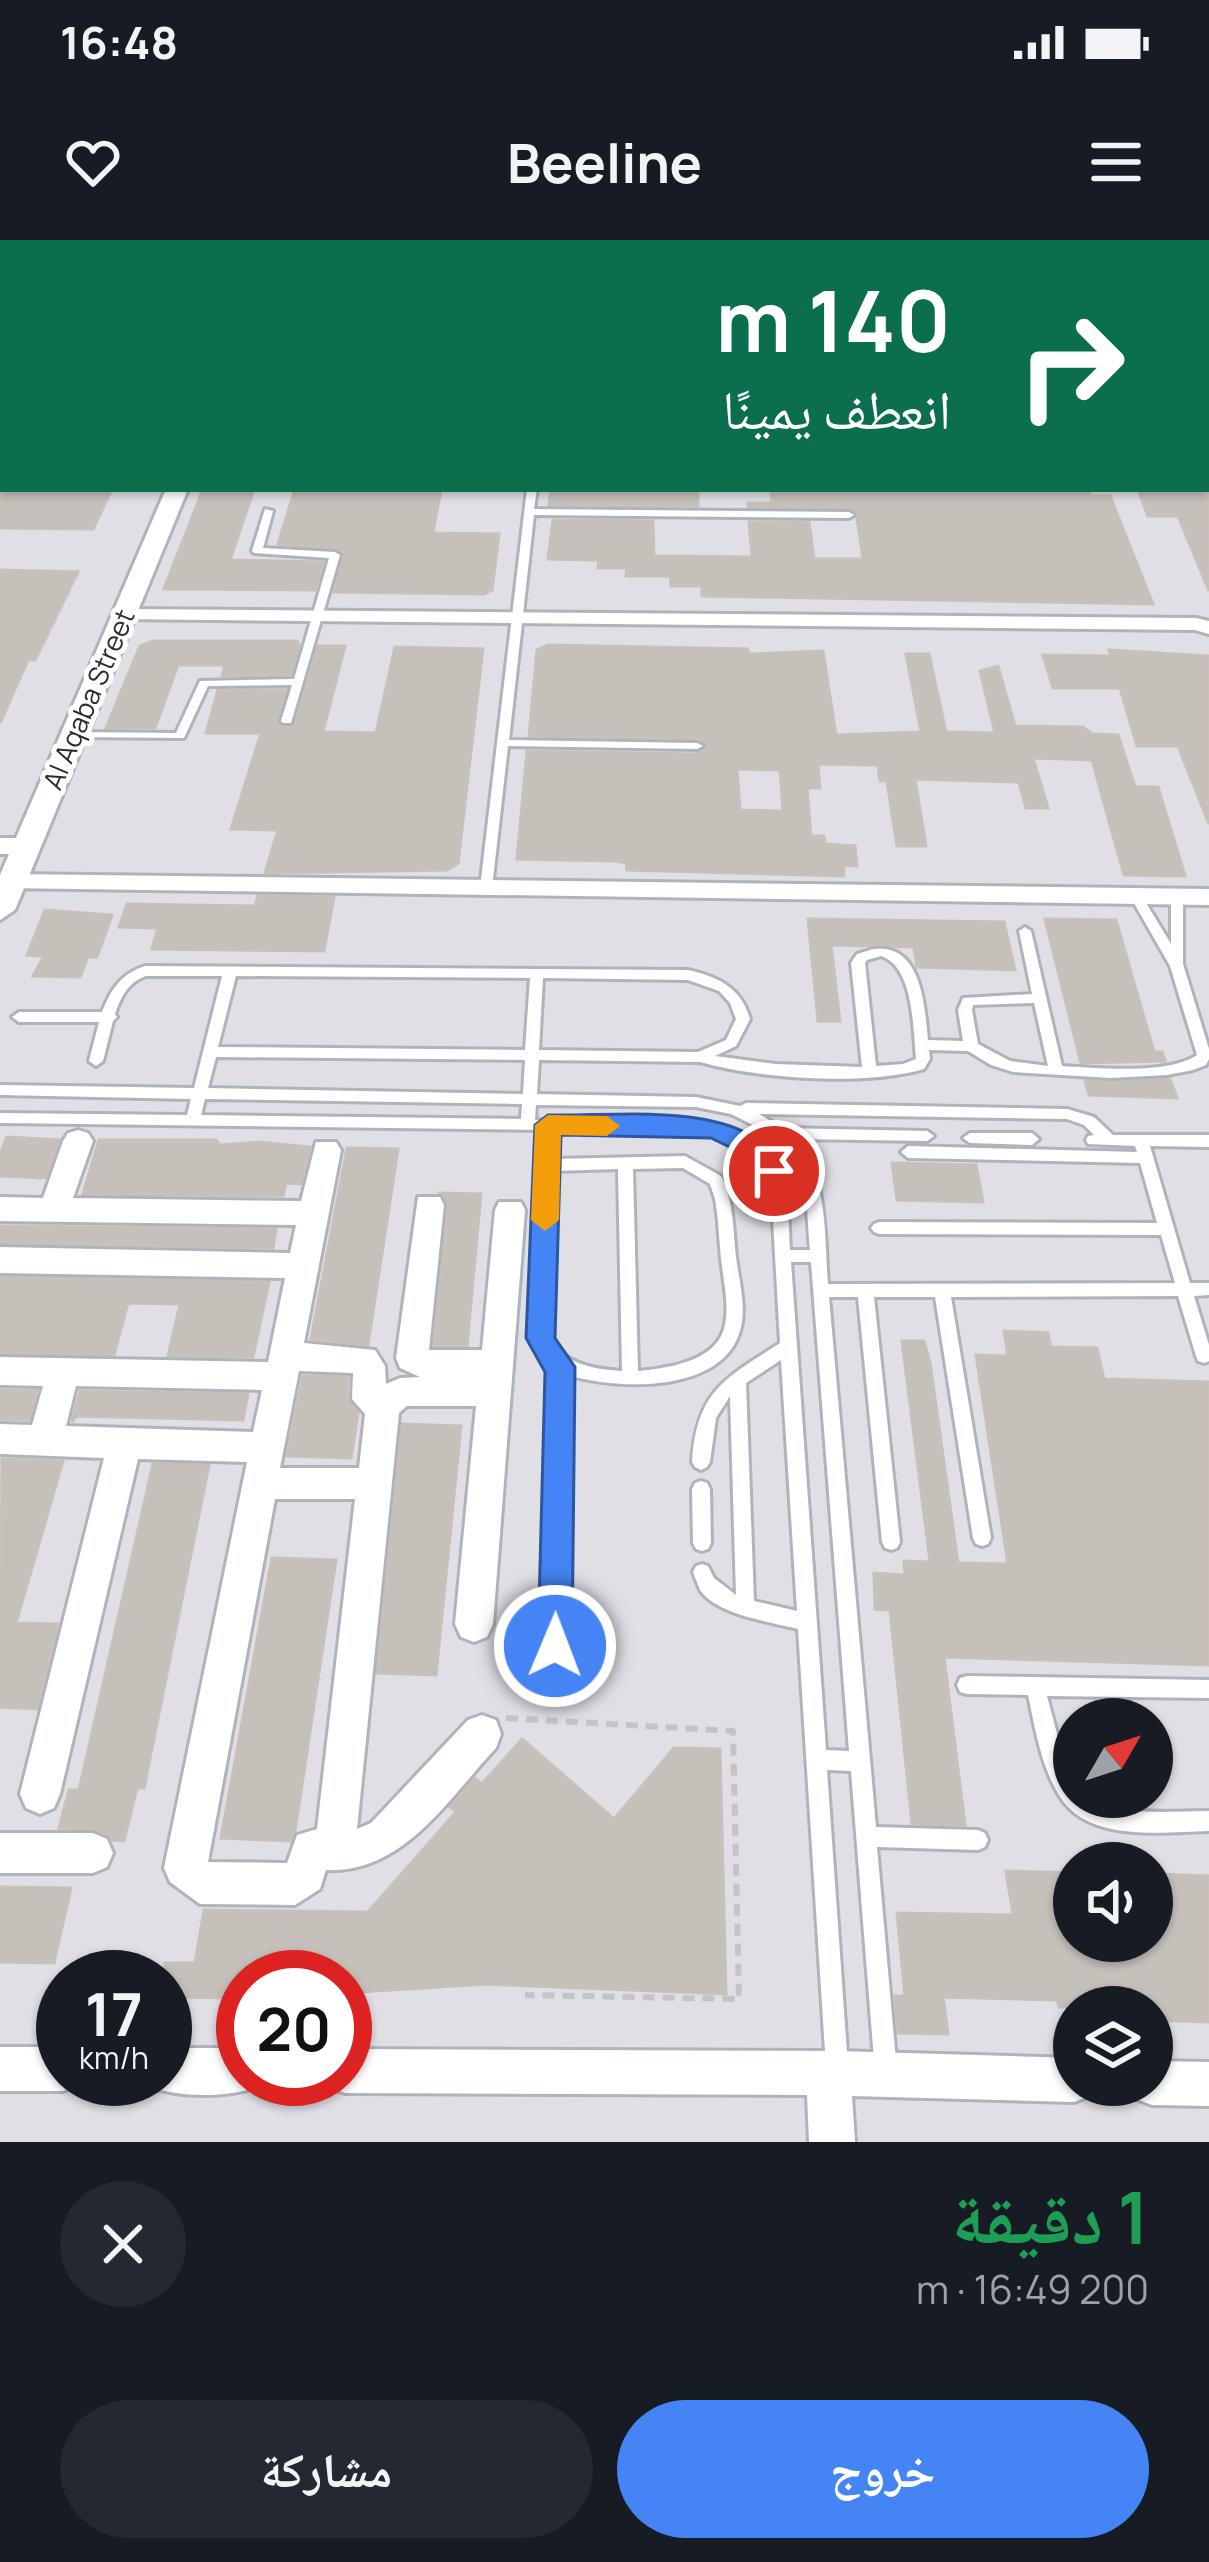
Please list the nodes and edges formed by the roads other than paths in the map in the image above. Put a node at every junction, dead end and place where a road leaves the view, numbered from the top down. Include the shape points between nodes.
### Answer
1 (176, 492) edge
2 (532, 492) edge
3 (268, 512) dead end
4 (530, 512) junction
5 (848, 515) dead end
6 (124, 615) junction
7 (317, 616) junction
8 (517, 618) junction
9 (1205, 624) edge
10 (298, 682) junction
11 (287, 721) dead end
12 (74, 735) junction
13 (502, 743) junction
14 (697, 746) dead end
15 (13, 846) edge
16 (12, 882) junction
17 (486, 888) junction
18 (1136, 896) junction
19 (1178, 897) junction
20 (1209, 897) edge
21 (0, 910) edge
22 (1025, 931) dead end
23 (1177, 966) junction
24 (230, 972) junction
25 (537, 974) junction
26 (1040, 998) junction
27 (19, 1017) dead end
28 (110, 1017) junction
29 (921, 1046) junction
30 (971, 1046) junction
31 (210, 1052) junction
32 (532, 1054) junction
33 (700, 1057) junction
34 (96, 1061) dead end
35 (1056, 1069) junction
36 (869, 1070) junction
37 (0, 1090) edge
38 (200, 1094) junction
39 (530, 1100) junction
40 (731, 1107) junction
41 (0, 1118) edge
42 (193, 1120) junction
43 (528, 1124) junction
44 (548, 1125) junction
45 (781, 1133) junction
46 (927, 1136) dead end
47 (970, 1138) dead end
48 (1032, 1139) dead end
49 (78, 1141) dead end
50 (1093, 1141) dead end
51 (1112, 1141) junction
52 (1209, 1141) edge
53 (757, 1148) junction
54 (1143, 1149) junction
55 (326, 1150) dead end
56 (908, 1152) dead end
57 (625, 1163) junction
58 (547, 1165) junction
59 (429, 1205) dead end
60 (0, 1209) edge
61 (54, 1210) junction
62 (112, 1210) junction
63 (509, 1210) dead end
64 (314, 1214) junction
65 (879, 1228) dead end
66 (1166, 1229) junction
67 (783, 1256) junction
68 (818, 1256) junction
69 (0, 1260) edge
70 (96, 1262) junction
71 (303, 1266) junction
72 (1184, 1289) junction
73 (1209, 1289) edge
74 (821, 1291) junction
75 (865, 1291) junction
76 (942, 1291) junction
77 (789, 1346) junction
78 (1204, 1356) dead end
79 (282, 1366) junction
80 (560, 1367) junction
81 (0, 1371) edge
82 (64, 1372) junction
83 (631, 1375) junction
84 (495, 1378) junction
85 (738, 1381) junction
86 (383, 1407) junction
87 (0, 1439) edge
88 (45, 1440) junction
89 (124, 1443) junction
90 (701, 1462) dead end
91 (262, 1465) junction
92 (374, 1484) junction
93 (701, 1489) dead end
94 (982, 1538) dead end
95 (891, 1542) dead end
96 (702, 1543) dead end
97 (702, 1571) dead end
98 (745, 1604) junction
99 (808, 1622) junction
100 (474, 1624) dead end
101 (555, 1646) dead end
102 (968, 1684) dead end
103 (1036, 1686) junction
104 (1209, 1689) edge
105 (482, 1735) road end
106 (817, 1760) junction
107 (860, 1761) junction
108 (40, 1794) dead end
109 (1209, 1821) edge
110 (867, 1837) junction
111 (978, 1840) dead end
112 (335, 1849) junction
113 (0, 1852) edge
114 (93, 1853) dead end
115 (0, 2069) edge
116 (36, 2069) edge
117 (372, 2071) edge
118 (833, 2074) junction
119 (887, 2075) junction
120 (1053, 2079) edge
121 (1173, 2083) edge
122 (1209, 2084) edge
123 (832, 2142) edge

1 - 6 street, Al Aqaba Street
2 - 4 lane
3 - 7 lane via 257,551 335,554
4 - 5 lane
4 - 8 lane
6 - 7 street
6 - 12 street, Al Aqaba Street
7 - 8 street
7 - 10 lane
8 - 9 street
8 - 13 lane
10 - 11 lane
10 - 12 lane via 204,682 180,736
12 - 15 street, Al Aqaba Street
13 - 14 lane
13 - 17 lane
15 - 16 street, Al Aqaba Street
16 - 17 street
16 - 21 street, Al Aqaba Street
17 - 18 street
18 - 19 street
18 - 23 lane
19 - 20 street
19 - 23 lane
22 - 26 lane
23 - 35 lane via 1204,1054 1195,1067
24 - 25 lane
24 - 28 lane via 137,972 120,985
24 - 31 lane
25 - 32 lane
25 - 33 lane via 688,975 722,985 741,1006 740,1032
26 - 30 lane via 968,1001
26 - 35 lane
27 - 28 lane
28 - 34 lane
29 - 30 lane
29 - 36 lane via 912,1069
29 - 36 lane via 908,967 893,953 871,952 858,964
30 - 35 lane via 1006,1065
31 - 32 lane
31 - 38 lane
32 - 33 lane
32 - 39 lane
33 - 36 lane via 742,1067
37 - 38 lane
38 - 39 lane
38 - 42 lane
39 - 40 lane
39 - 43 lane
40 - 45 lane
40 - 51 lane via 1066,1114 1089,1120
41 - 42 lane
42 - 43 lane
43 - 44 lane
44 - 53 lane via 714,1129
44 - 58 lane
45 - 46 lane
45 - 53 lane
45 - 68 lane via 812,1184
47 - 48 lane
49 - 61 street
50 - 51 lane
51 - 54 lane
52 - 54 lane
53 - 67 lane via 778,1185
54 - 56 lane
54 - 66 lane
55 - 64 street
57 - 58 lane
57 - 83 lane
57 - 83 lane via 685,1162 716,1180 734,1313 728,1342 704,1365
58 - 80 lane via 540,1338
59 - 84 street via 412,1358
60 - 61 street
61 - 62 street
62 - 64 street
62 - 70 street
63 - 84 street
64 - 71 street
65 - 66 lane
66 - 72 lane
67 - 68 lane
67 - 77 lane
68 - 74 lane
69 - 70 street
70 - 71 street
71 - 79 street
72 - 73 lane
72 - 76 lane
72 - 78 lane
74 - 75 lane
74 - 107 lane
75 - 76 lane
75 - 95 lane
76 - 94 lane
77 - 85 lane
77 - 99 lane
79 - 82 street
79 - 86 street via 363,1360 367,1393
79 - 91 street
80 - 83 lane
80 - 101 lane
81 - 82 street
82 - 88 street
84 - 86 street via 400,1392
84 - 100 street
85 - 90 lane via 705,1414
85 - 98 lane
86 - 92 street
87 - 88 street
88 - 89 street
89 - 91 street
89 - 108 street
91 - 92 street
91 - 112 street via 184,1868 200,1883 295,1884 310,1849
92 - 112 street
93 - 96 lane
97 - 98 lane via 712,1593
98 - 99 lane
99 - 106 lane
102 - 103 lane
103 - 104 lane
103 - 109 lane via 1059,1780 1084,1810 1120,1823
105 - 112 street via 385,1838
106 - 107 lane
106 - 118 lane
107 - 110 lane
110 - 111 lane
110 - 119 lane
113 - 114 street
115 - 116 street
117 - 118 street
118 - 119 street
118 - 123 street
119 - 120 street
121 - 122 street

